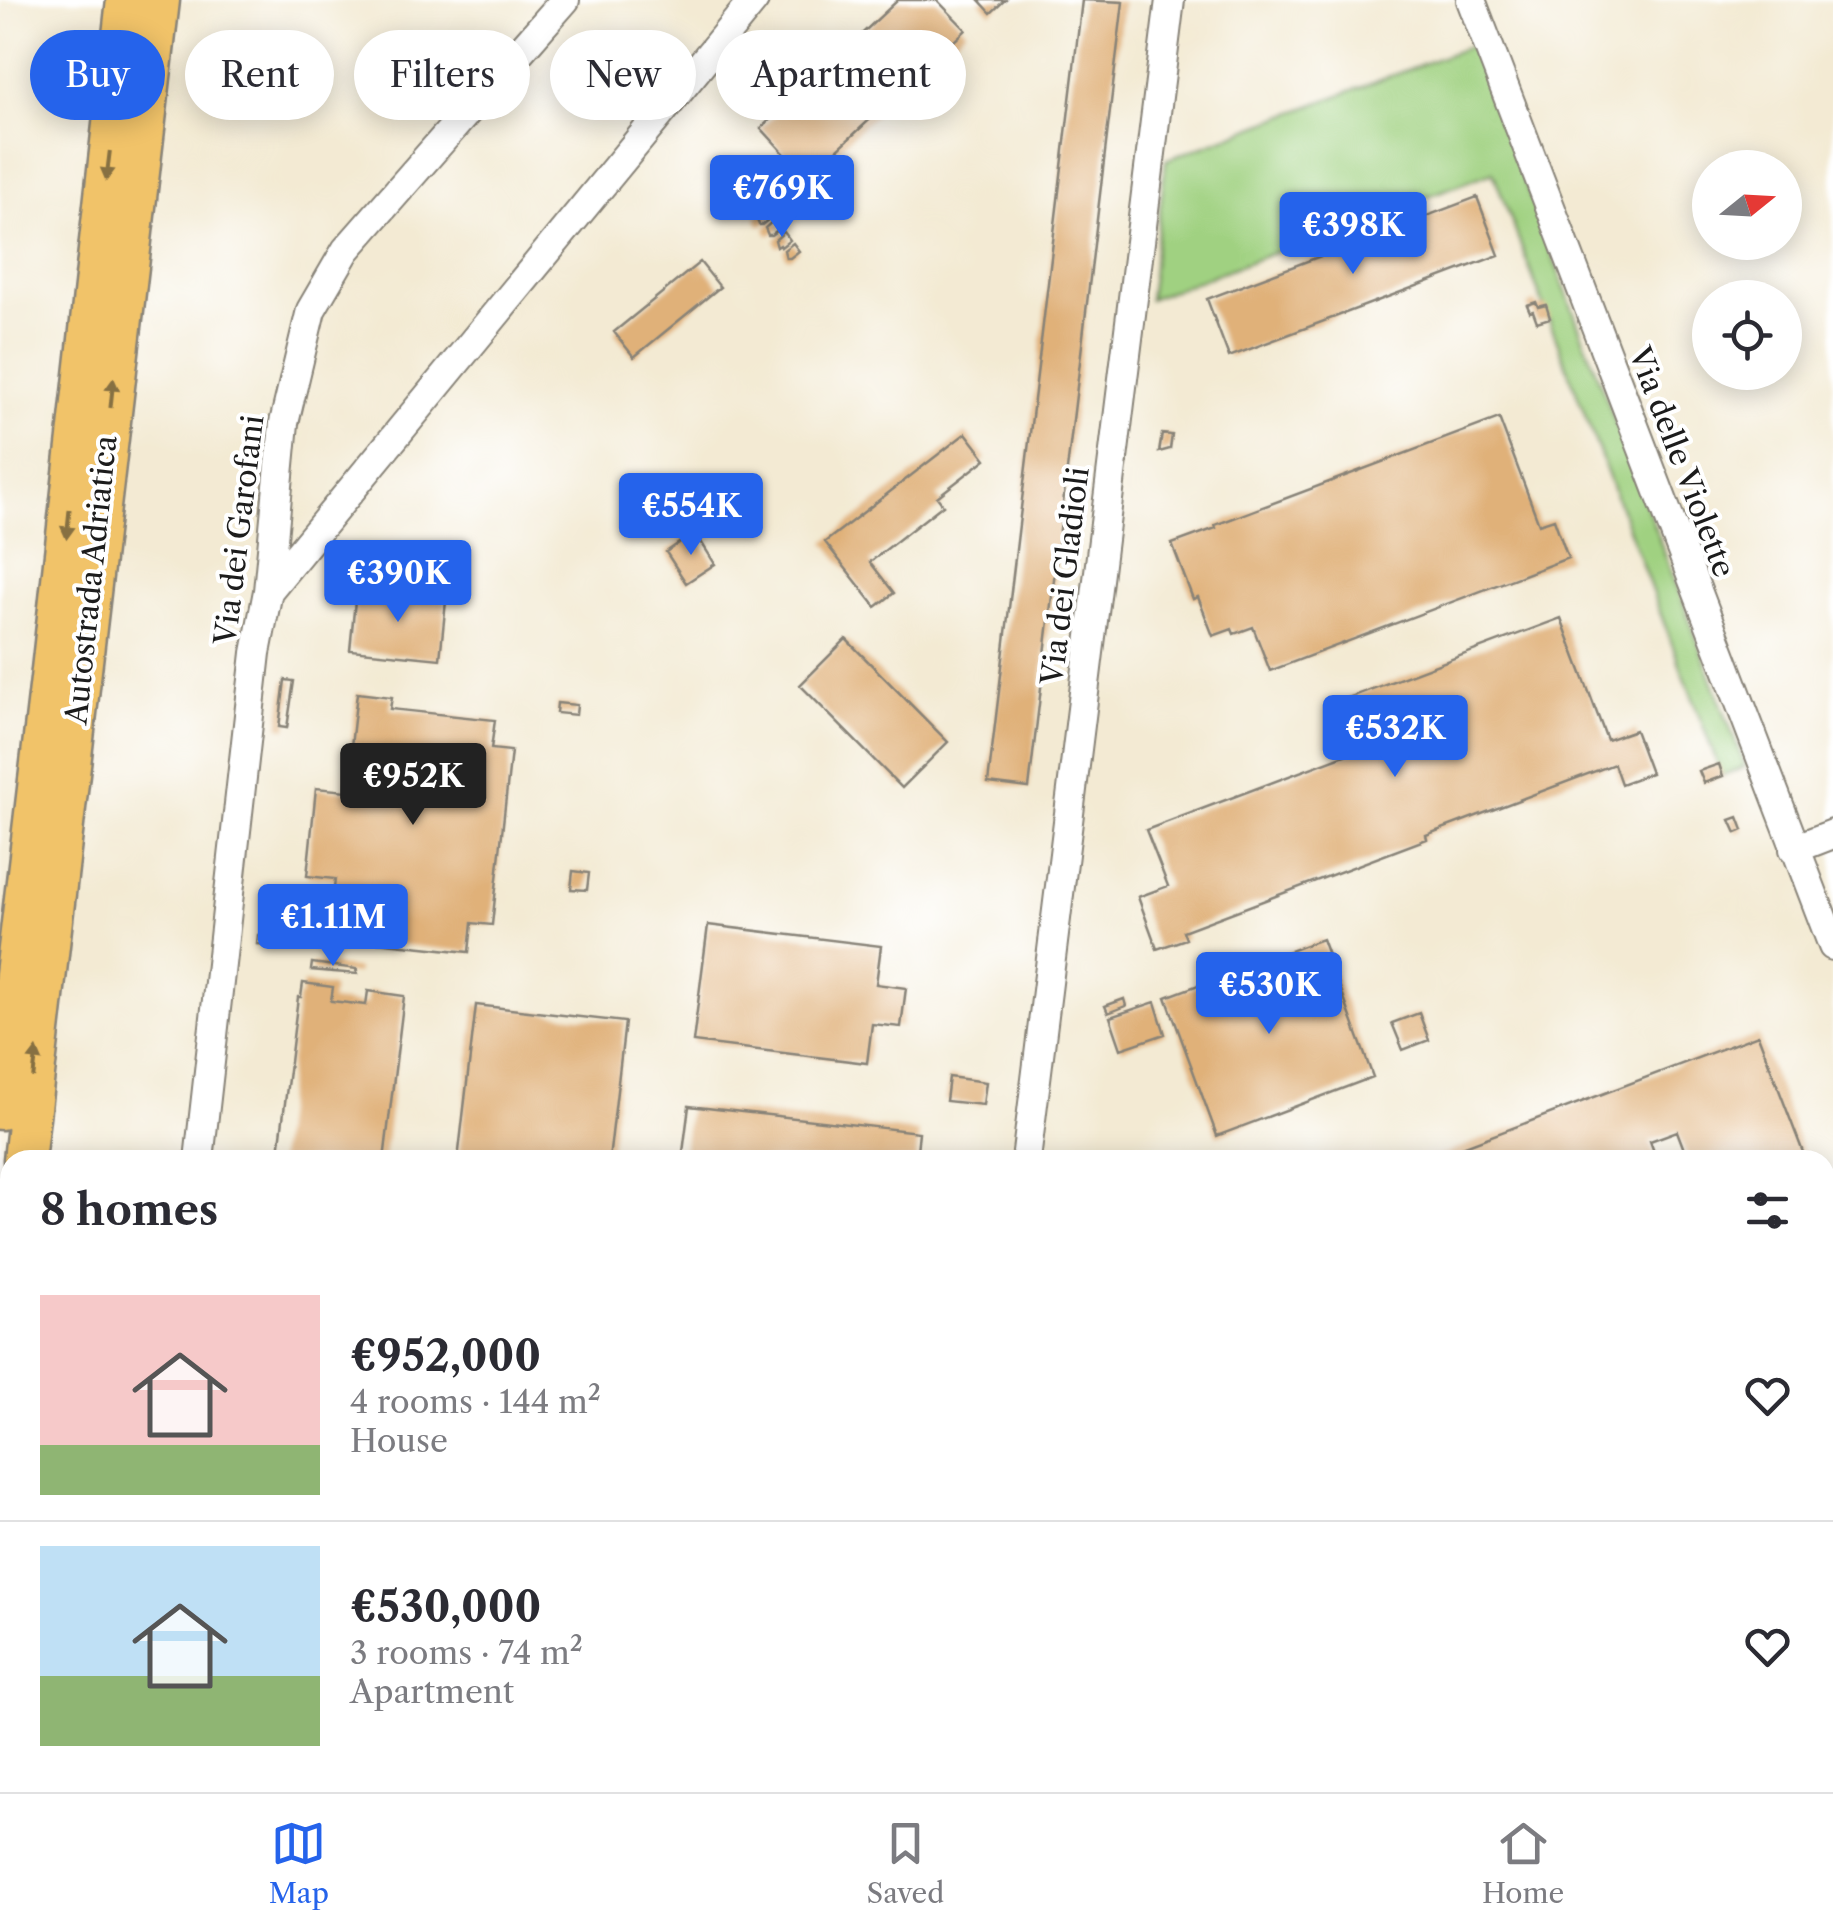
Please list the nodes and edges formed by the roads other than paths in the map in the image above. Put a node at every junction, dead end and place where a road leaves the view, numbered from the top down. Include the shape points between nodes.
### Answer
1 (128, 0) edge
2 (159, 0) edge
3 (566, 0) edge
4 (754, 0) edge
5 (1170, 0) edge
6 (1471, 0) edge
7 (268, 592) junction
8 (1833, 834) edge
9 (1794, 848) junction
10 (1833, 946) edge
11 (0, 1110) edge
12 (25, 1150) edge
13 (201, 1150) edge
14 (1027, 1150) edge

1 -> 11 highway, Autostrada Adriatica
12 -> 2 highway, Autostrada Adriatica
3 - 7 street, Via dei Garofani via 346,250 311,310 284,423
4 - 7 street
5 - 14 street, Via dei Gladioli
6 - 9 street, Via delle Violette
7 - 13 street, Via dei Garofani
8 - 9 street
9 - 10 street, Via delle Violette

